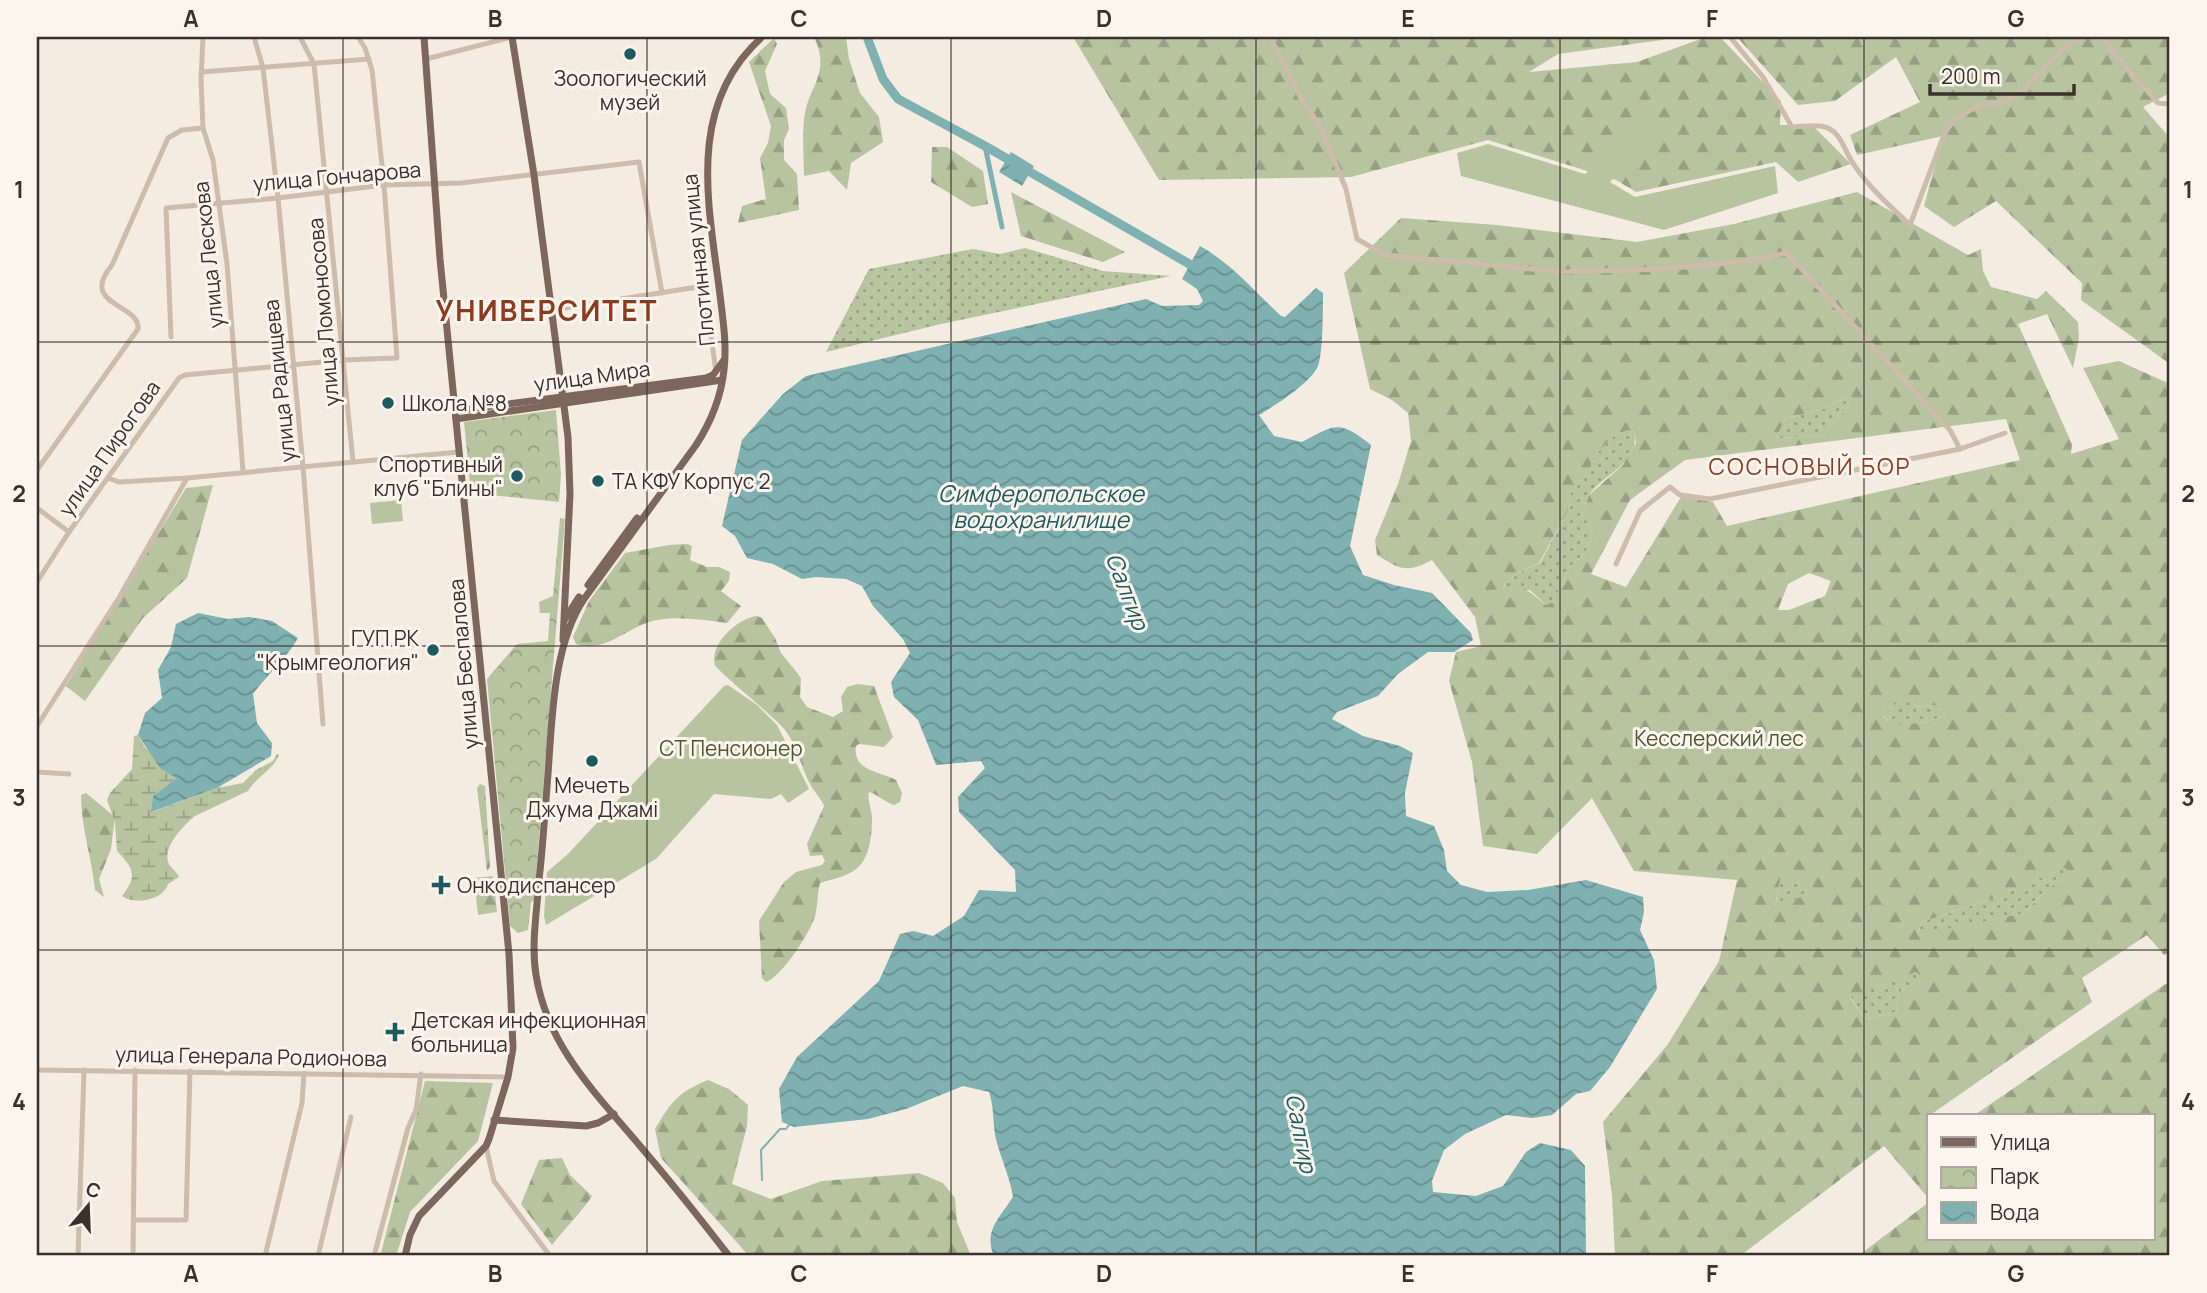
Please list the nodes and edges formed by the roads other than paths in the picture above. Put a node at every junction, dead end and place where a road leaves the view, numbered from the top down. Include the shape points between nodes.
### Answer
1 (203, 37) edge
2 (254, 37) edge
3 (300, 37) edge
4 (358, 37) edge
5 (424, 37) edge
6 (512, 37) edge
7 (762, 37) edge
8 (1270, 37) edge
9 (1730, 37) edge
10 (2081, 37) edge
11 (2096, 37) edge
12 (369, 59) junction
13 (426, 59) junction
14 (314, 64) junction
15 (263, 68) junction
16 (201, 72) junction
17 (2170, 101) edge
18 (203, 128) junction
19 (534, 175) junction
20 (435, 183) junction
21 (384, 185) junction
22 (327, 192) junction
23 (278, 198) junction
24 (220, 203) junction
25 (662, 293) junction
26 (551, 310) junction
27 (171, 337) dead end
28 (343, 360) junction
29 (725, 360) junction
30 (293, 366) junction
31 (235, 371) junction
32 (716, 372) junction
33 (722, 380) junction
34 (563, 401) junction
35 (455, 415) junction
36 (2005, 433) dead end
37 (1960, 449) junction
38 (458, 452) junction
39 (353, 462) junction
40 (303, 466) junction
41 (37, 470) edge
42 (243, 471) junction
43 (108, 478) junction
44 (187, 478) junction
45 (37, 508) edge
46 (69, 532) junction
47 (567, 558) junction
48 (1616, 564) dead end
49 (37, 582) edge
50 (564, 621) junction
51 (559, 629) junction
52 (562, 658) junction
53 (555, 699) junction
54 (323, 723) dead end
55 (37, 726) edge
56 (37, 772) edge
57 (69, 774) dead end
58 (37, 1070) edge
59 (84, 1070) junction
60 (135, 1070) junction
61 (190, 1071) junction
62 (304, 1073) junction
63 (421, 1074) junction
64 (508, 1077) junction
65 (614, 1114) junction
66 (351, 1117) dead end
67 (494, 1120) junction
68 (486, 1146) junction
69 (477, 1156) junction
70 (489, 1161) junction
71 (134, 1220) junction
72 (78, 1256) edge
73 (133, 1256) edge
74 (265, 1256) edge
75 (318, 1256) edge
76 (374, 1256) edge
77 (405, 1256) edge
78 (551, 1256) edge
79 (729, 1256) edge

1 - 16 street, улица Лескова
2 - 15 street, улица Радищева
3 - 14 street, улица Ломоносова
4 - 12 street
5 - 13 main road, улица Беспалова
6 - 13 street
6 - 19 main road
7 - 29 main road, Плотинная улица via 721,95 706,157
8 - 37 street via 1320,126 1346,189 1357,239 1385,255 1563,272 1712,265 1787,253 1950,430
9 - 10 street via 1763,77 1792,127 1833,131 1872,187 1910,225 1952,122 1979,106 2005,102
11 - 17 street via 2158,103
12 - 14 street
12 - 21 street
13 - 20 main road, улица Беспалова
14 - 15 street
14 - 22 street, улица Ломоносова
15 - 16 street
15 - 23 street, улица Радищева
16 - 18 street, улица Лескова
18 - 24 street, улица Лескова via 214,160
18 - 41 street via 182,130 167,138 112,265 103,275 104,293 139,323 138,330
19 - 20 street, улица Гончарова
19 - 25 street, улица Гончарова via 639,162
19 - 26 main road
20 - 21 street, улица Гончарова
20 - 35 main road, улица Беспалова
21 - 22 street, улица Гончарова
21 - 28 street, улица Пирогова via 399,355
22 - 23 street, улица Гончарова
22 - 28 street, улица Ломоносова
23 - 24 street, улица Гончарова
23 - 30 street, улица Радищева
24 - 27 street, улица Гончарова via 166,208
24 - 31 street, улица Лескова
25 - 26 street
25 - 32 street, Плотинная улица via 704,286
26 - 34 main road
28 - 30 street, улица Пирогова
28 - 39 street, улица Ломоносова
29 - 32 main road
29 - 33 main road, Плотинная улица
30 - 31 street, улица Пирогова
30 - 40 street, улица Радищева
31 - 42 street, улица Лескова
31 - 43 street, улица Пирогова via 179,378
32 - 34 main road, улица Мира via 705,378
33 - 34 main road, улица Мира
33 - 50 main road via 688,450
33 - 52 main road via 713,412 696,445 579,606
34 - 35 main road, улица Мира
34 - 47 main road via 570,470
35 - 38 main road, улица Беспалова
36 - 37 street
37 - 48 street via 1710,499 1681,495 1670,487 1640,510
38 - 39 street
38 - 64 main road, улица Беспалова via 513,998 514,1040
39 - 40 street
40 - 42 street
40 - 54 street, улица Радищева
42 - 44 street
43 - 44 street via 119,482
43 - 46 street, улица Пирогова
44 - 55 street via 120,596
45 - 46 street
46 - 49 street, улица Пирогова
47 - 50 main road
47 - 51 main road
50 - 51 main road
50 - 52 main road
51 - 53 main road
52 - 53 main road
53 - 65 main road via 534,945 536,975 556,1040
56 - 57 street
58 - 59 street, улица Генерала Родионова
59 - 60 street, улица Генерала Родионова
59 - 72 street
60 - 61 street, улица Генерала Родионова
60 - 71 street
61 - 62 street, улица Генерала Родионова
61 - 71 street via 186,1220
62 - 63 street, улица Генерала Родионова
62 - 74 street via 302,1103
63 - 64 street, улица Генерала Родионова
63 - 76 street via 416,1110
64 - 67 main road, улица Беспалова
65 - 67 main road via 586,1126
65 - 79 main road
66 - 75 street
67 - 68 main road, улица Беспалова
68 - 69 main road, улица Беспалова
68 - 70 street
69 - 70 street
69 - 77 main road, улица Беспалова via 419,1216
70 - 78 street via 494,1181
71 - 73 street

